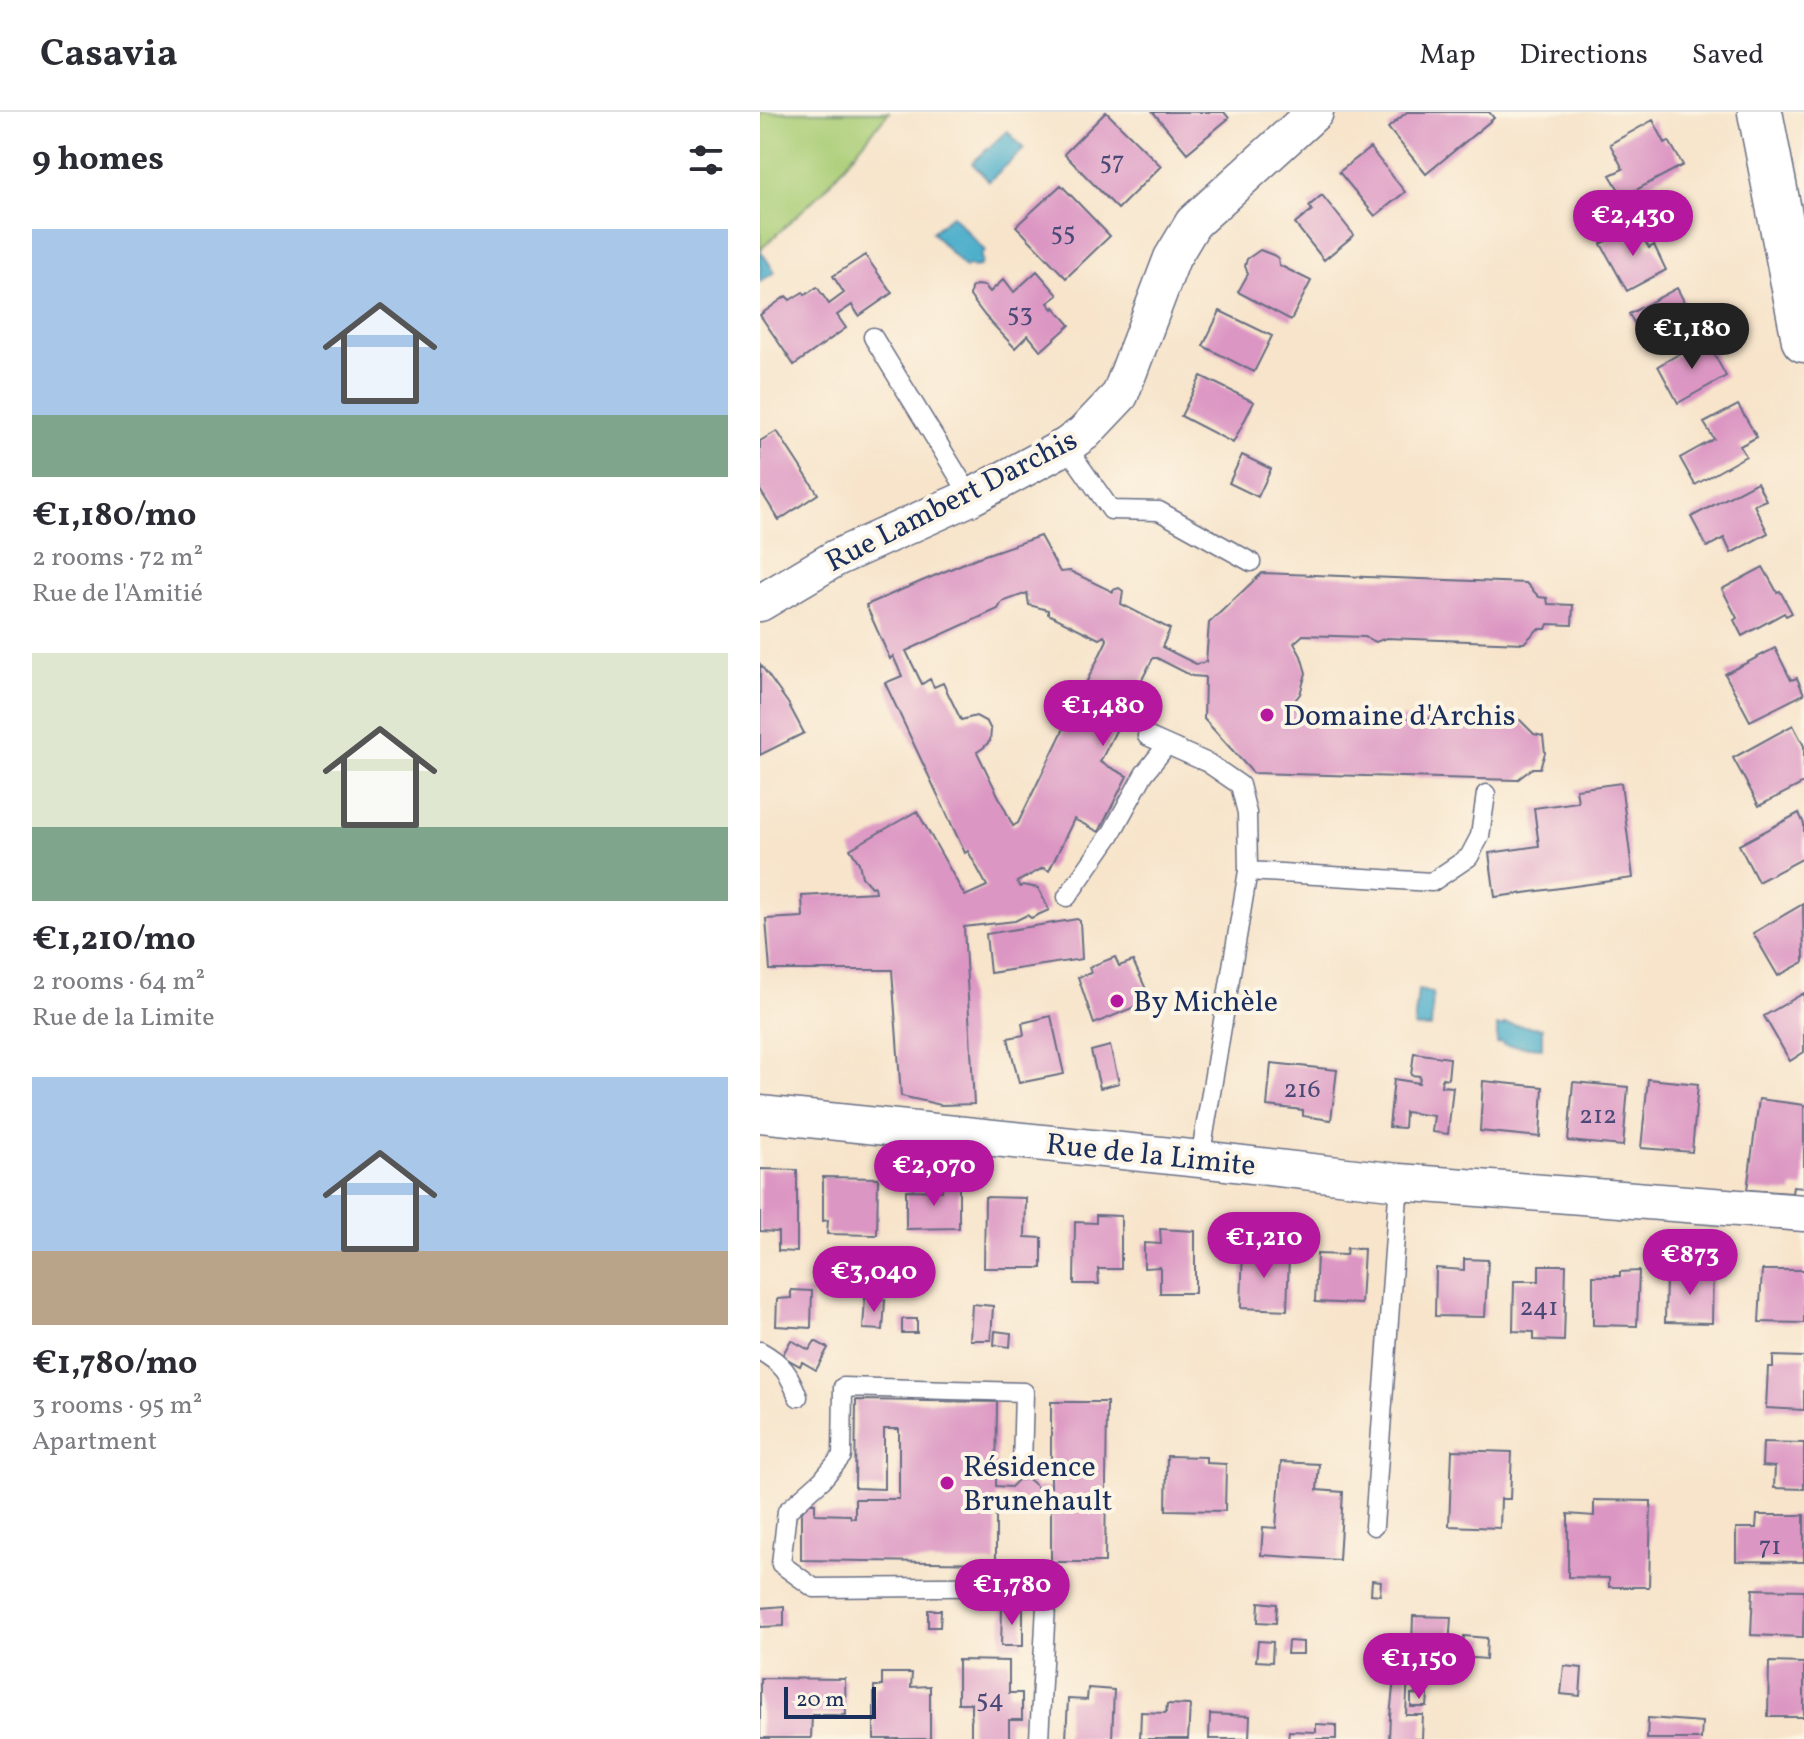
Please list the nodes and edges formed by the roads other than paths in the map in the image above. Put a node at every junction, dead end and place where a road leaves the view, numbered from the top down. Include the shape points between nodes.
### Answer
1 (1315, 112) edge
2 (1760, 112) edge
3 (873, 337) dead end
4 (1804, 340) edge
5 (1066, 446) junction
6 (971, 497) junction
7 (1251, 562) dead end
8 (760, 603) edge
9 (1147, 736) dead end
10 (1167, 745) junction
11 (1486, 794) dead end
12 (1248, 871) junction
13 (1067, 897) dead end
14 (760, 1114) edge
15 (1200, 1159) junction
16 (1399, 1182) junction
17 (1804, 1213) edge
18 (760, 1351) edge
19 (798, 1397) dead end
20 (1022, 1466) dead end
21 (1374, 1526) dead end
22 (1039, 1739) edge

1 - 5 street, Rue Lambert Darchis via 1193,223 1172,258 1120,395
2 - 4 street
3 - 6 lane
5 - 6 street, Rue Lambert Darchis
5 - 7 lane via 1111,510 1159,511
6 - 8 street, Rue Lambert Darchis via 836,558
9 - 10 lane
10 - 12 lane via 1240,785 1247,813
10 - 13 lane
11 - 12 lane via 1480,836 1469,857 1432,882
12 - 15 lane
14 - 15 street, Rue de la Limite
15 - 16 street, Rue de la Limite
16 - 17 street, Rue de la Limite
16 - 21 lane
18 - 19 lane via 789,1374
20 - 22 lane via 1024,1392 843,1387 842,1456 787,1511 781,1564 814,1588 1047,1586

